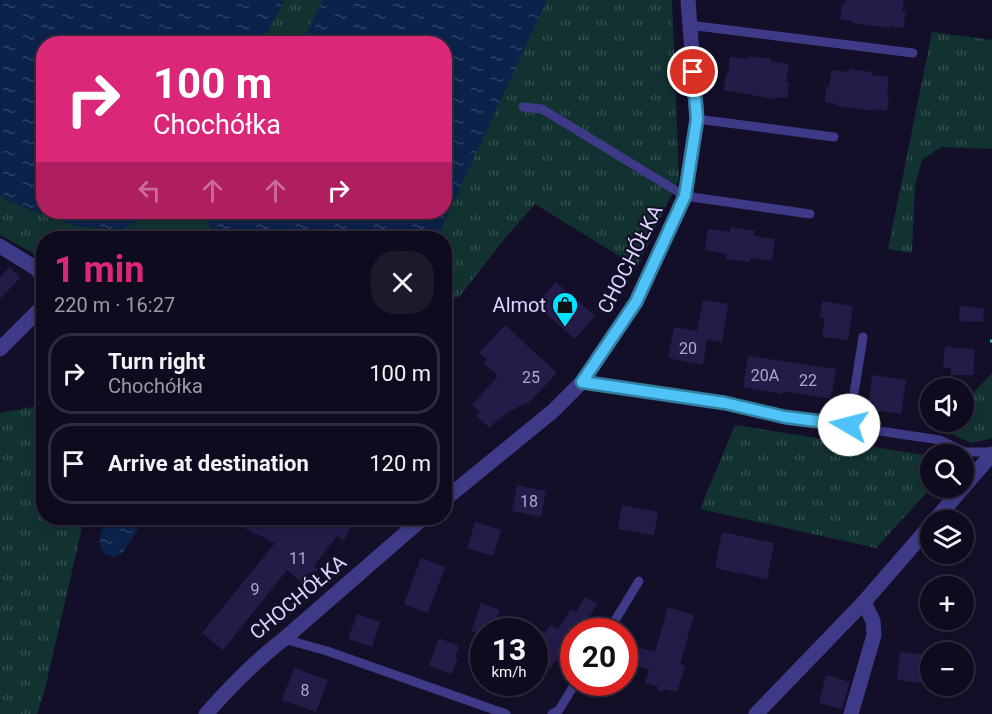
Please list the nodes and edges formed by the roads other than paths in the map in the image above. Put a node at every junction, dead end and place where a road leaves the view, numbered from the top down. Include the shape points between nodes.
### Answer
1 (687, 0) edge
2 (689, 25) junction
3 (913, 53) dead end
4 (523, 107) dead end
5 (697, 119) junction
6 (834, 137) dead end
7 (685, 196) junction
8 (810, 214) dead end
9 (0, 246) edge
10 (36, 267) edge
11 (36, 313) edge
12 (863, 338) dead end
13 (0, 349) edge
14 (582, 382) junction
15 (849, 425) junction
16 (992, 453) edge
17 (452, 493) edge
18 (944, 510) edge
19 (415, 525) edge
20 (920, 538) edge
21 (639, 581) dead end
22 (864, 602) junction
23 (617, 618) edge
24 (284, 639) junction
25 (568, 696) edge
26 (206, 714) edge
27 (506, 714) edge
28 (552, 714) edge
29 (756, 714) edge
30 (851, 714) edge

1 - 2 street, CHOCHÓŁKA
2 - 3 lane
2 - 5 street, CHOCHÓŁKA
4 - 7 lane via 542,109
5 - 6 lane
5 - 7 street, CHOCHÓŁKA
7 - 8 lane
7 - 14 street, CHOCHÓŁKA via 636,302
9 - 10 street
11 - 13 street
12 - 15 lane
14 - 15 lane
14 - 17 street, CHOCHÓŁKA via 553,411
15 - 16 lane via 940,440 965,452
16 - 18 street
19 - 24 street, CHOCHÓŁKA
20 - 22 street
21 - 23 lane
22 - 29 street
22 - 30 street via 873,621 874,635
24 - 26 street, CHOCHÓŁKA via 263,655
24 - 27 lane
25 - 28 lane

